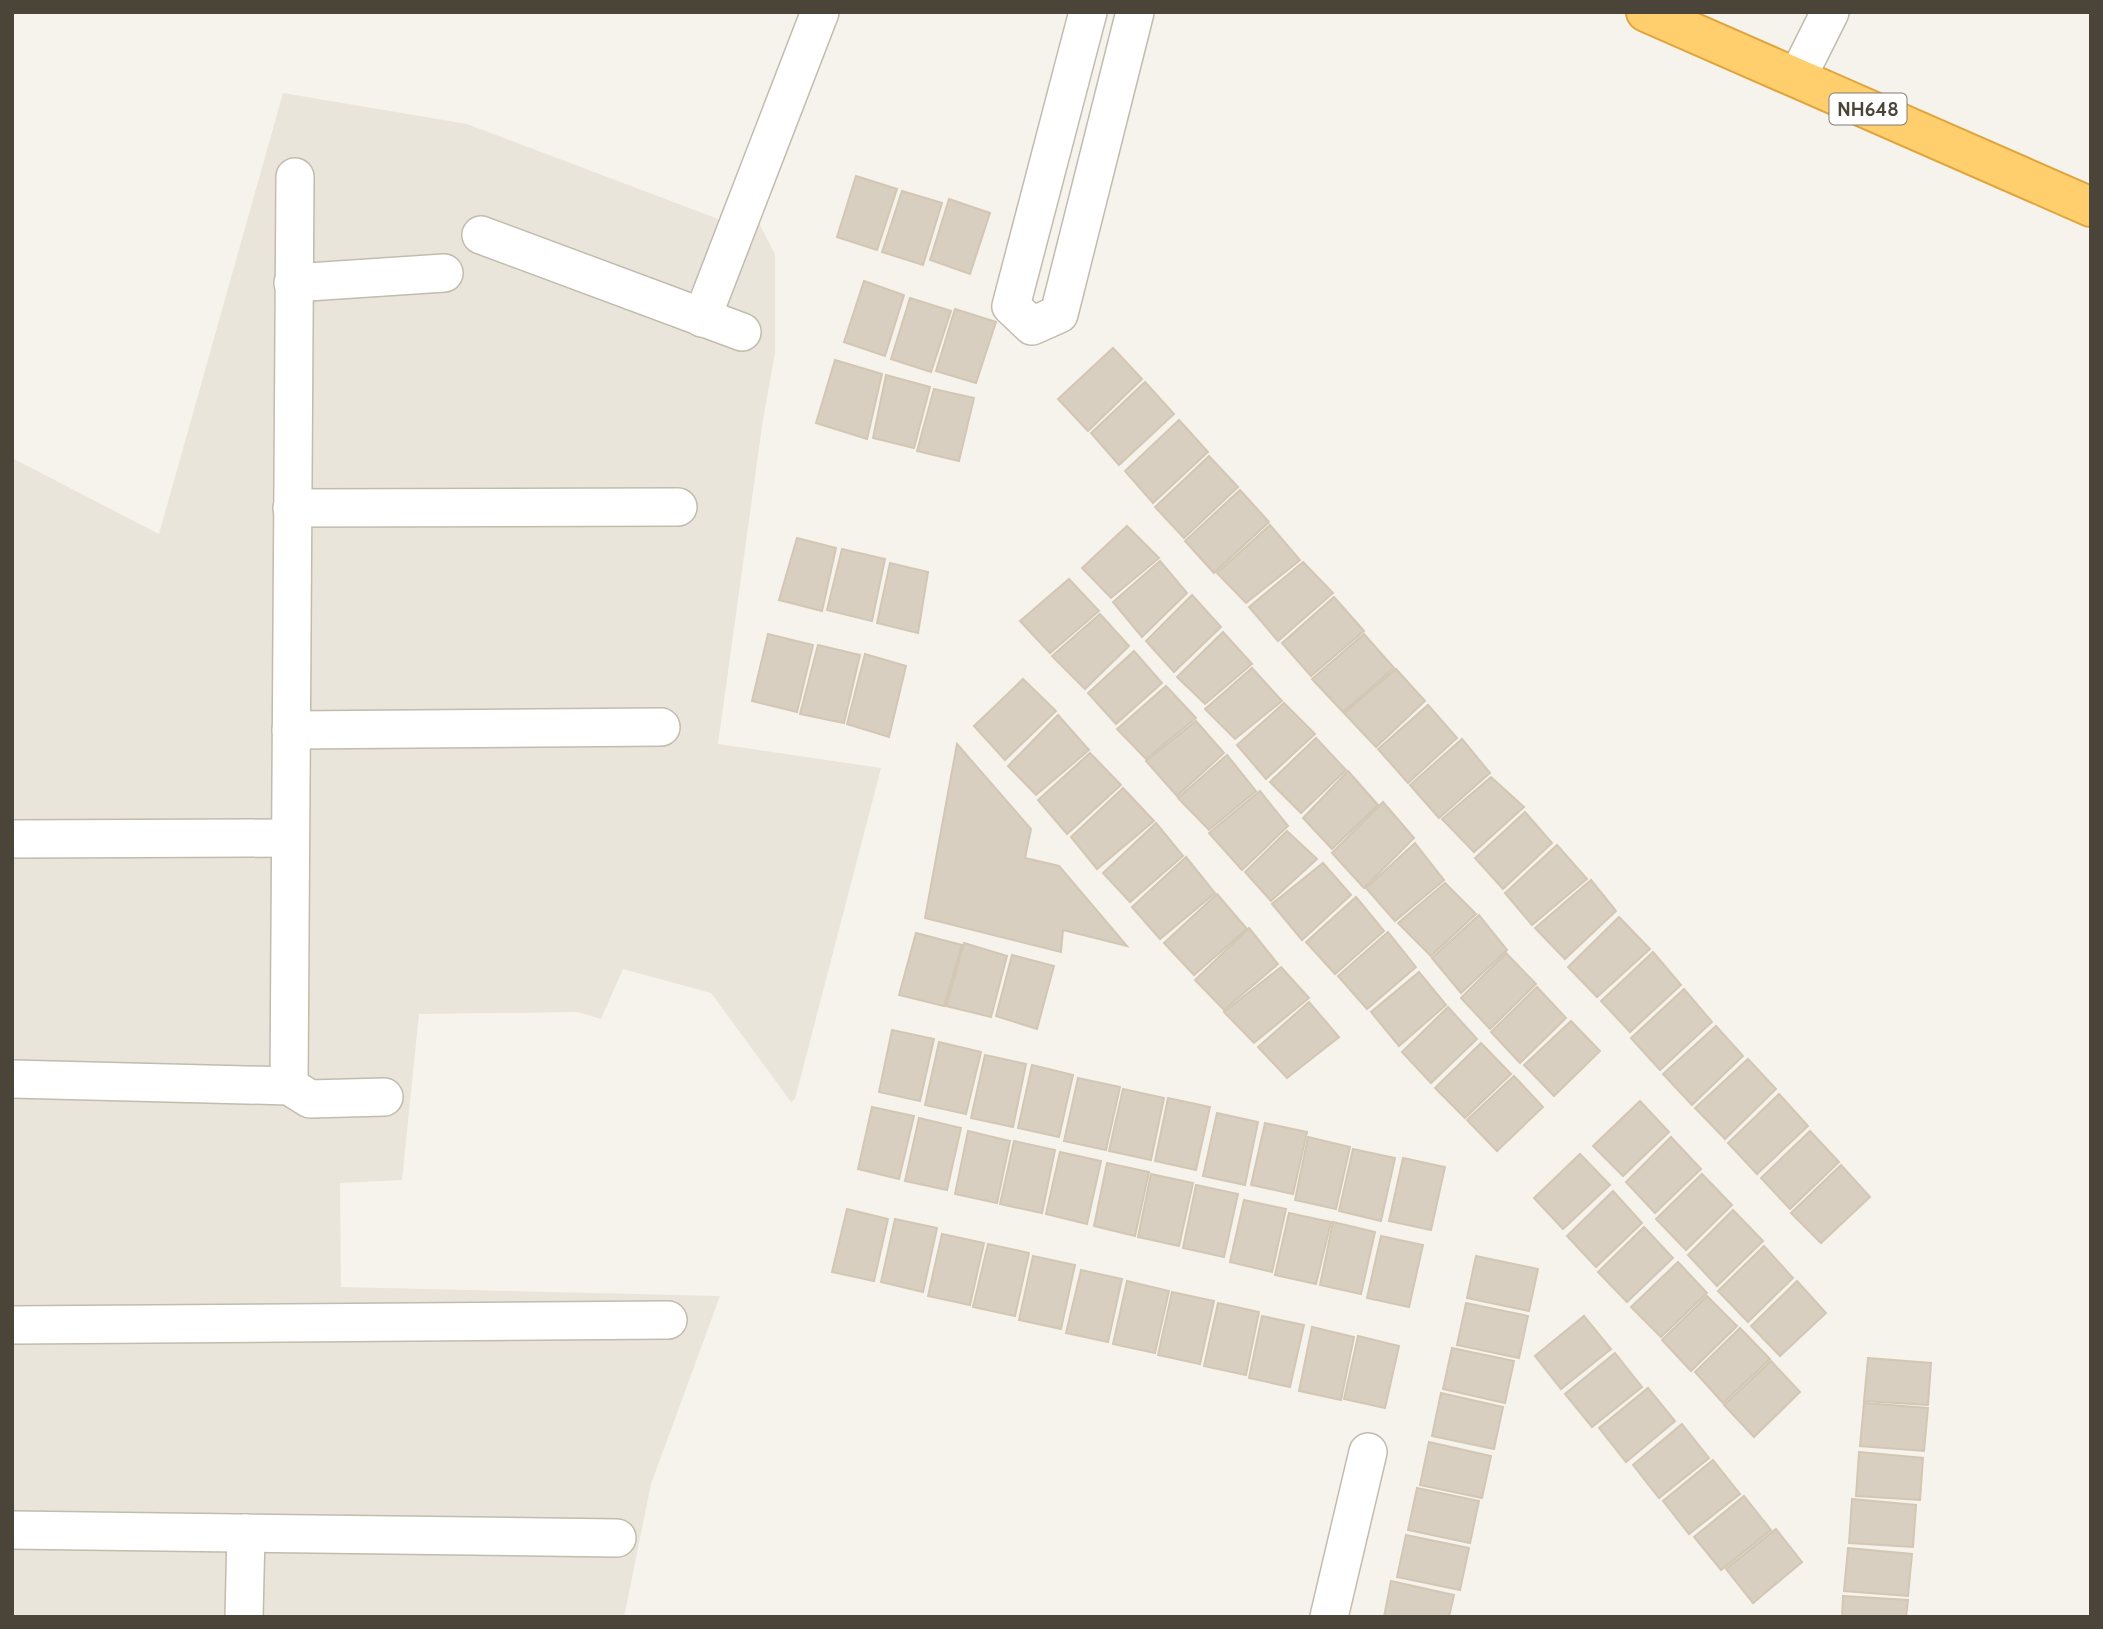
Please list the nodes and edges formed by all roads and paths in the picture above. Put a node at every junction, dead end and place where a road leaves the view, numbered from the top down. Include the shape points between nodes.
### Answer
1 (820, 12) edge
2 (1088, 12) edge
3 (1135, 12) edge
4 (1646, 12) edge
5 (1830, 12) edge
6 (1797, 78) junction
7 (295, 177) dead end
8 (2091, 207) edge
9 (481, 234) dead end
10 (443, 273) dead end
11 (293, 283) junction
12 (702, 318) junction
13 (743, 332) dead end
14 (678, 507) dead end
15 (292, 508) junction
16 (661, 727) dead end
17 (291, 730) junction
18 (290, 838) junction
19 (12, 839) edge
20 (12, 1079) edge
21 (289, 1086) junction
22 (384, 1097) dead end
23 (668, 1320) dead end
24 (12, 1325) edge
25 (1368, 1452) dead end
26 (12, 1530) edge
27 (246, 1533) junction
28 (617, 1538) dead end
29 (244, 1617) edge
30 (1329, 1617) edge

1 - 12 street
2 - 3 street via 1011,306 1032,326 1059,314
4 - 6 highway, NH648
5 - 6 street
6 - 8 highway, NH648
7 - 11 street
9 - 12 street
10 - 11 street
11 - 15 street
12 - 13 street
14 - 15 street
15 - 17 street
16 - 17 street
17 - 18 street
18 - 19 street
18 - 21 street
20 - 21 street
21 - 22 street via 310,1099
23 - 24 street
25 - 30 street
26 - 27 street
27 - 28 street
27 - 29 street

